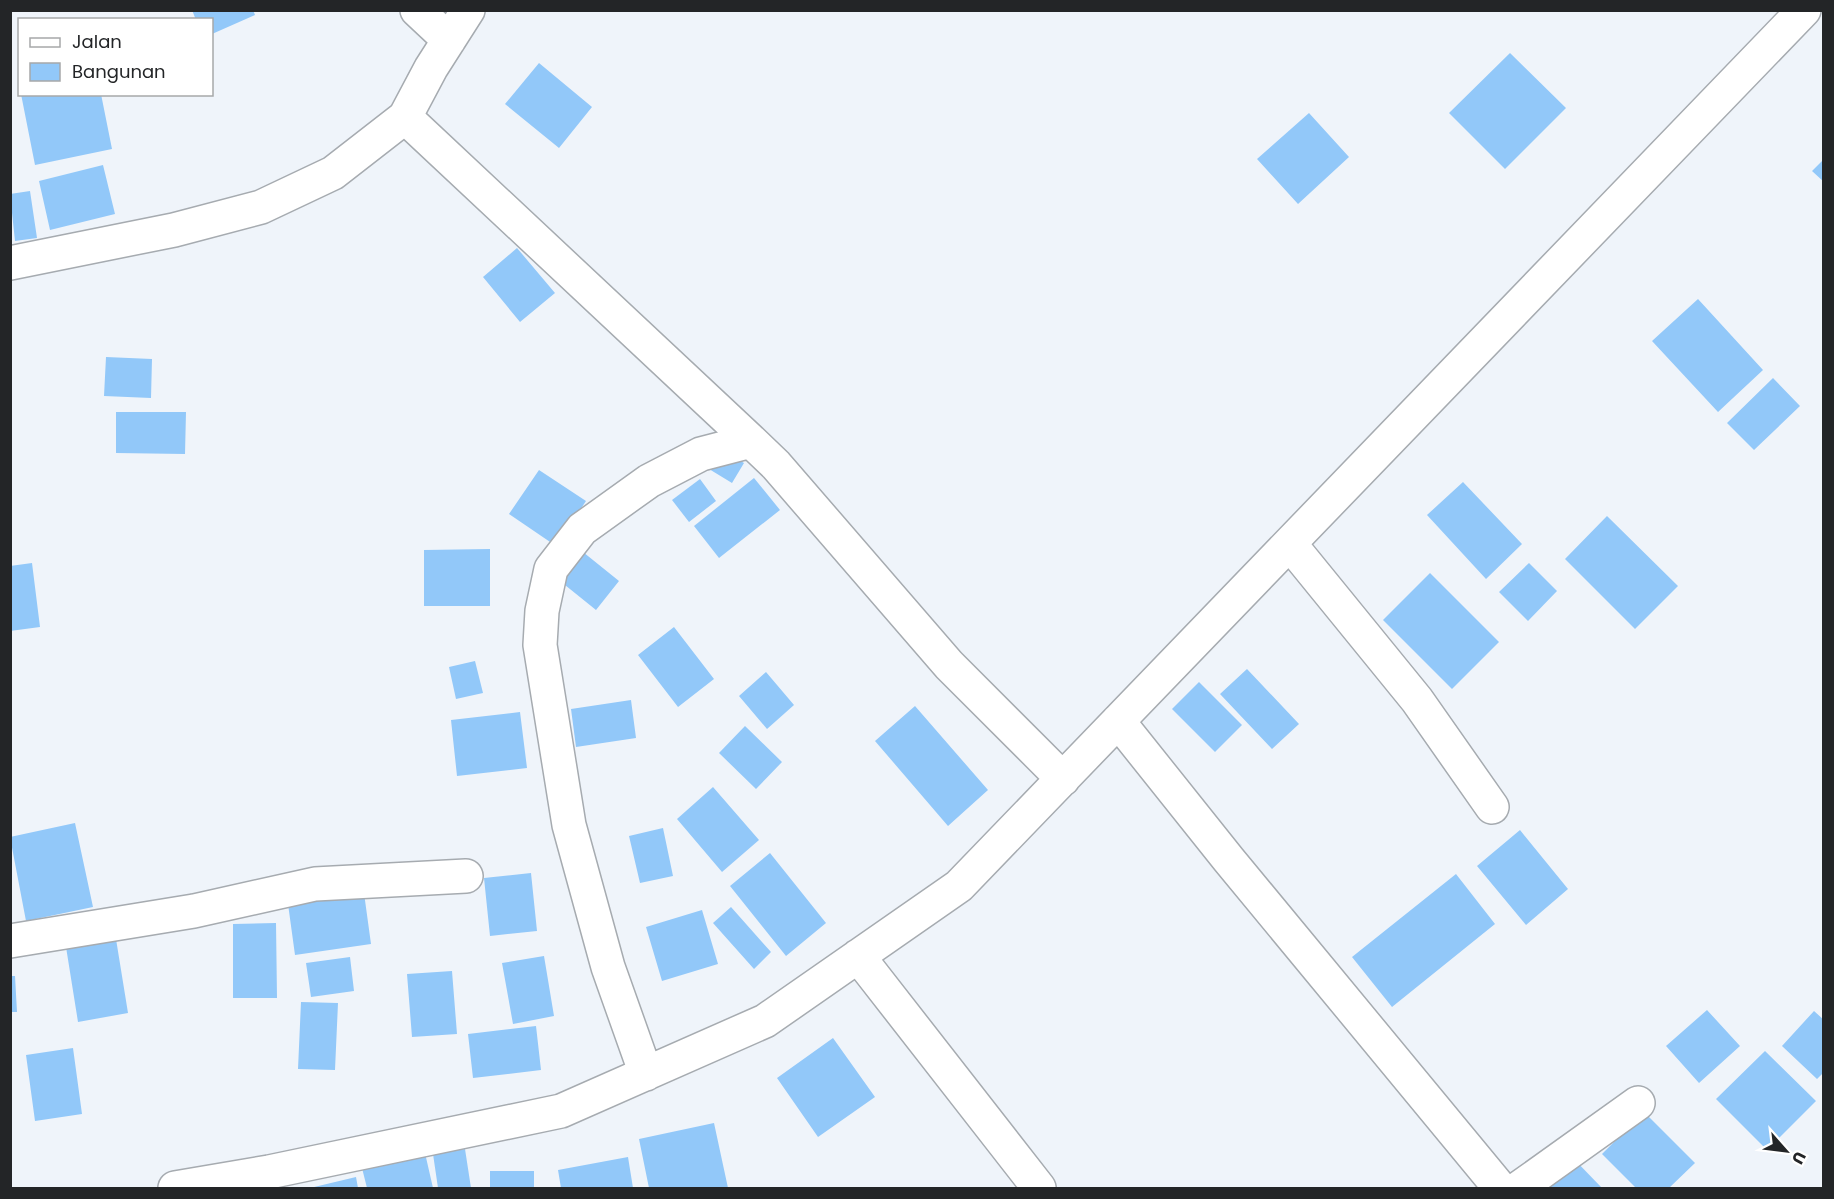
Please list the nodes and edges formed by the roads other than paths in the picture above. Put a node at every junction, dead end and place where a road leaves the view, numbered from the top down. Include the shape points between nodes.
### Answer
1 (417, 10) edge
2 (468, 10) edge
3 (1804, 10) edge
4 (449, 40) junction
5 (405, 117) junction
6 (10, 263) edge
7 (751, 441) junction
8 (1290, 544) junction
9 (1118, 721) junction
10 (1063, 779) junction
11 (1492, 807) dead end
12 (466, 876) dead end
13 (10, 941) edge
14 (858, 956) junction
15 (646, 1074) junction
16 (1638, 1103) dead end
17 (175, 1188) edge
18 (181, 1188) edge
19 (1039, 1188) edge
20 (1500, 1188) edge
21 (1519, 1188) edge

1 - 4 street
2 - 4 street
3 - 8 street
4 - 5 street
5 - 6 street via 333,173 261,207 174,230
5 - 7 street
7 - 10 street via 949,665
7 - 15 street via 701,454 649,481 582,530 551,569 542,611 540,645 569,825 608,967
8 - 9 street
8 - 11 street via 1417,700
9 - 10 street
9 - 20 street
10 - 14 street via 959,886
12 - 13 street via 315,884 194,911
14 - 15 street via 765,1021
14 - 19 street
15 - 18 street via 561,1111
16 - 21 street
17 - 18 street

